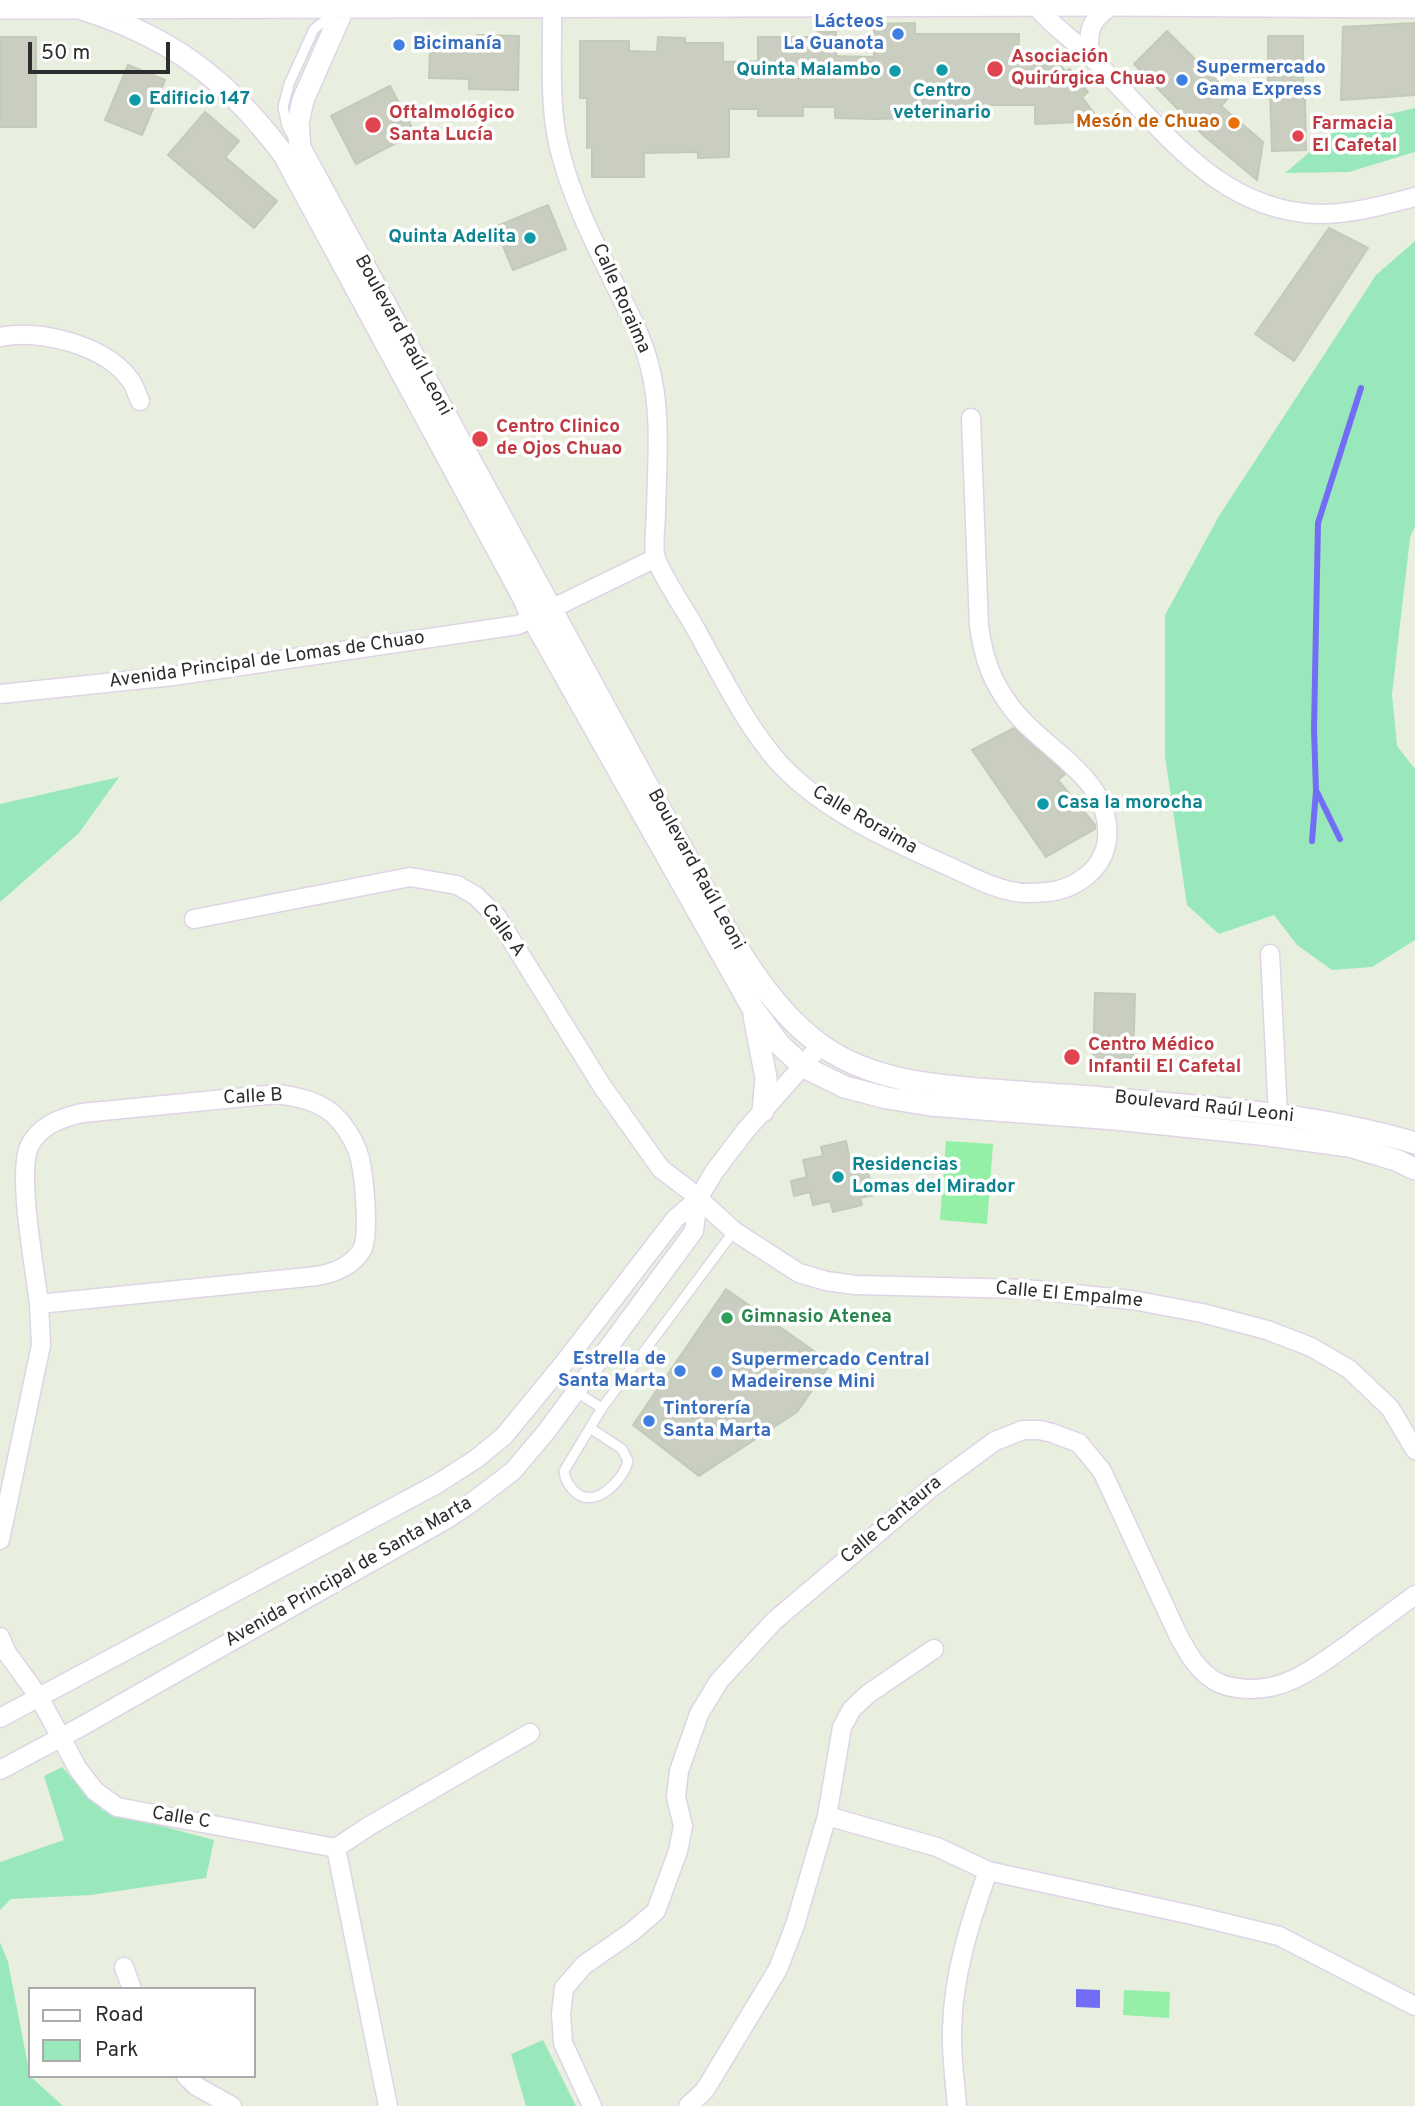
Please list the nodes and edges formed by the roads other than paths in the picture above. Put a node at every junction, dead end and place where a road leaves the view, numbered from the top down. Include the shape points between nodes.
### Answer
1 (344, 3) edge
2 (552, 3) edge
3 (1339, 4) edge
4 (1035, 5) junction
5 (1112, 5) junction
6 (73, 6) junction
7 (1415, 7) edge
8 (0, 8) edge
9 (1089, 55) junction
10 (1415, 197) edge
11 (0, 337) edge
12 (140, 401) dead end
13 (971, 418) dead end
14 (656, 558) junction
15 (541, 613) junction
16 (0, 694) edge
17 (194, 919) dead end
18 (1270, 954) dead end
19 (752, 1007) junction
20 (821, 1045) junction
21 (804, 1067) junction
22 (763, 1111) junction
23 (1278, 1115) junction
24 (1415, 1143) edge
25 (1415, 1169) edge
26 (698, 1199) junction
27 (734, 1231) junction
28 (38, 1304) junction
29 (576, 1392) junction
30 (602, 1408) junction
31 (590, 1428) junction
32 (1415, 1450) edge
33 (0, 1540) edge
34 (1415, 1595) edge
35 (0, 1637) edge
36 (934, 1649) dead end
37 (39, 1697) junction
38 (0, 1718) edge
39 (530, 1733) dead end
40 (61, 1737) junction
41 (0, 1770) edge
42 (827, 1816) junction
43 (336, 1848) junction
44 (988, 1871) junction
45 (124, 1967) dead end
46 (131, 1987) edge
47 (1415, 2006) edge
48 (188, 2078) edge
49 (232, 2106) edge
50 (388, 2106) edge
51 (592, 2106) edge
52 (688, 2106) edge
53 (957, 2106) edge

1 - 2 street
1 - 6 street
1 - 15 street, Boulevard Raúl Leoni via 303,100 298,123 300,148
2 - 4 street
2 - 14 street, Calle Roraima via 559,151 650,365 656,406
3 - 5 street
3 - 7 street
4 - 5 street
4 - 9 street via 1050,24
5 - 9 street via 1091,24
6 - 8 street
6 - 15 street, Boulevard Raúl Leoni via 108,17 192,60 264,128 302,185
9 - 10 street via 1183,153 1208,174 1267,205 1321,214
11 - 12 street via 37,336 78,343 107,358 131,381
13 - 14 street, Calle Roraima via 983,656 1013,710 1083,775 1106,818 1102,859 1067,888 1019,893 990,886 908,849 810,791 780,764 750,723
14 - 15 street, Avenida Principal de Lomas de Chuao
15 - 16 street, Avenida Principal de Lomas de Chuao via 519,625 187,674
15 - 19 street, Boulevard Raúl Leoni
15 - 20 street, Boulevard Raúl Leoni via 738,950 768,993
17 - 26 street, Calle A via 410,877 457,885 497,917 661,1169
18 - 23 street
19 - 21 street, Boulevard Raúl Leoni via 779,1045
19 - 22 street via 766,1078
20 - 21 street, Avenida Principal de Santa Marta
20 - 23 street, Boulevard Raúl Leoni via 885,1075 929,1085
21 - 22 street, Avenida Principal de Santa Marta
21 - 25 street, Boulevard Raúl Leoni via 845,1087 887,1098 1349,1146
22 - 26 street, Avenida Principal de Santa Marta
23 - 24 street, Boulevard Raúl Leoni via 1341,1124
26 - 27 street, Calle El Empalme
26 - 29 street, Avenida Principal de Santa Marta via 694,1231
26 - 37 street, Avenida Principal de Santa Marta via 675,1219 524,1413 476,1459
27 - 30 lane
27 - 32 street, Calle El Empalme via 799,1273 826,1281 1025,1289 1132,1300 1267,1330 1311,1347 1349,1369 1390,1408
28 - 28 street, Calle B via 337,1272 362,1250 367,1232 360,1158 350,1137 339,1120 320,1105 277,1094 82,1113 49,1125 29,1148 24,1179
28 - 33 street, Calle B via 41,1345
29 - 30 lane
29 - 40 street, Avenida Principal de Santa Marta via 513,1471 471,1503
30 - 31 lane
31 - 31 lane via 564,1471 567,1484 587,1498 613,1486 628,1461 622,1449
34 - 51 street, Calle Cantaura via 1292,1681 1251,1690 1228,1687 1209,1678 1192,1659 1102,1471 1089,1453 1079,1443 1040,1430 1023,1430 995,1441 931,1488 774,1620 719,1681 699,1714 679,1771 677,1797 683,1826 678,1851 656,1911 584,1965 564,1987 563,2043
35 - 37 street
36 - 42 street via 852,1709 842,1727
37 - 38 street, Avenida Principal de Santa Marta
37 - 40 street, Calle C
39 - 43 street
40 - 41 street, Avenida Principal de Santa Marta
40 - 43 street, Calle C via 90,1784 117,1807
42 - 44 street via 937,1847
42 - 52 street via 778,1969 705,2090
43 - 50 street
44 - 47 street via 1279,1937
44 - 53 street via 970,1924 956,1989 952,2030
45 - 46 street
48 - 49 street

